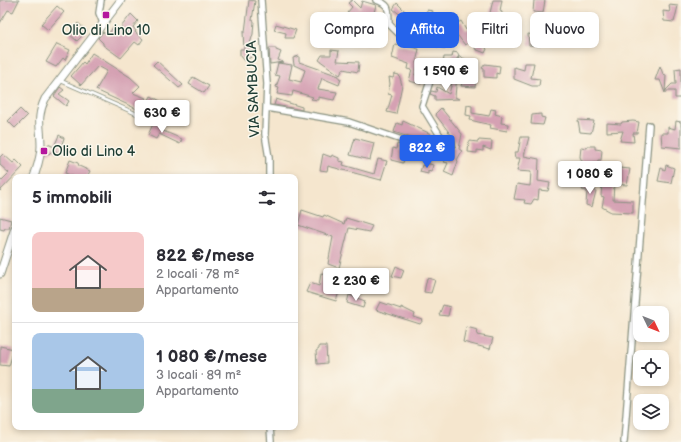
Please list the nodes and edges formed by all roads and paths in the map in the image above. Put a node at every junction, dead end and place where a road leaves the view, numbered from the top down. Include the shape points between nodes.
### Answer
1 (101, 0) edge
2 (121, 0) edge
3 (261, 0) edge
4 (376, 0) edge
5 (103, 24) junction
6 (396, 31) edge
7 (432, 75) dead end
8 (59, 80) junction
9 (267, 108) junction
10 (137, 114) dead end
11 (648, 125) dead end
12 (35, 174) edge
13 (268, 174) edge
14 (12, 237) edge
15 (0, 274) edge
16 (270, 430) edge
17 (271, 442) edge
18 (624, 442) edge

1 - 5 street via 99,13
2 - 5 street
3 - 9 street, VIA SAMBUCIA
4 - 6 street via 388,7 388,24
5 - 8 street
7 - 9 street via 422,106 447,147 443,154 349,122
8 - 10 lane
8 - 12 street via 40,110 38,122 41,146
9 - 13 street, VIA SAMBUCIA via 265,134
11 - 18 street
14 - 15 street
16 - 17 street

